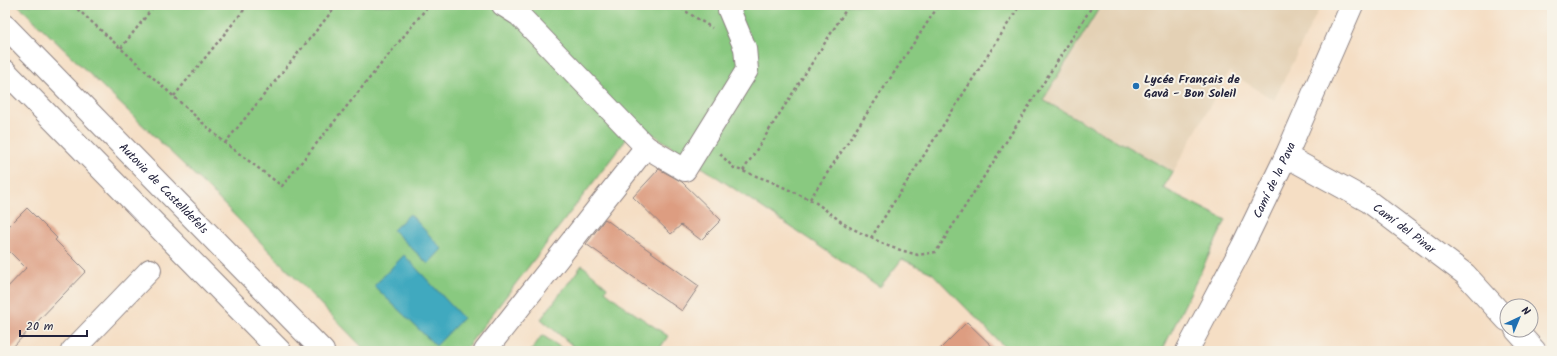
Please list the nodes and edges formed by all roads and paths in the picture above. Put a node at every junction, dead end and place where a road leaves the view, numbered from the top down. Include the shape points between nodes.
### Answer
1 (73, 5) edge
2 (154, 5) edge
3 (248, 5) edge
4 (337, 5) edge
5 (429, 5) edge
6 (503, 5) edge
7 (732, 5) edge
8 (849, 5) edge
9 (939, 5) edge
10 (1020, 5) edge
11 (1092, 5) edge
12 (1352, 5) edge
13 (5, 26) edge
14 (121, 48) junction
15 (5, 71) edge
16 (174, 96) junction
17 (705, 138) junction
18 (224, 143) junction
19 (646, 147) junction
20 (1286, 156) junction
21 (743, 171) junction
22 (810, 200) junction
23 (871, 238) junction
24 (150, 270) dead end
25 (1499, 311) edge
26 (1523, 338) edge
27 (72, 351) edge
28 (280, 351) edge
29 (323, 351) edge
30 (485, 351) edge
31 (1187, 351) edge
32 (1535, 351) edge

1 - 14 path
2 - 14 path
3 - 16 path
4 - 18 path
5 - 18 path via 282,186
6 - 19 main road via 518,15
7 - 17 main road via 729,10 744,48 747,70
8 - 21 path
9 - 22 path
10 - 23 path
11 - 23 path via 936,252 918,255 890,247
12 - 20 main road, Camí de la Pava
13 - 29 main road, Autovia de Castelldefels
14 - 16 path
15 - 28 main road
16 - 18 path
17 - 19 main road via 685,170
17 - 21 path via 734,168
19 - 30 main road
20 - 25 main road, Camí del Pinar via 1368,200 1465,274
20 - 31 main road, Camí de la Pava
21 - 22 path
22 - 23 path via 847,226
24 - 27 main road
26 - 32 main road

